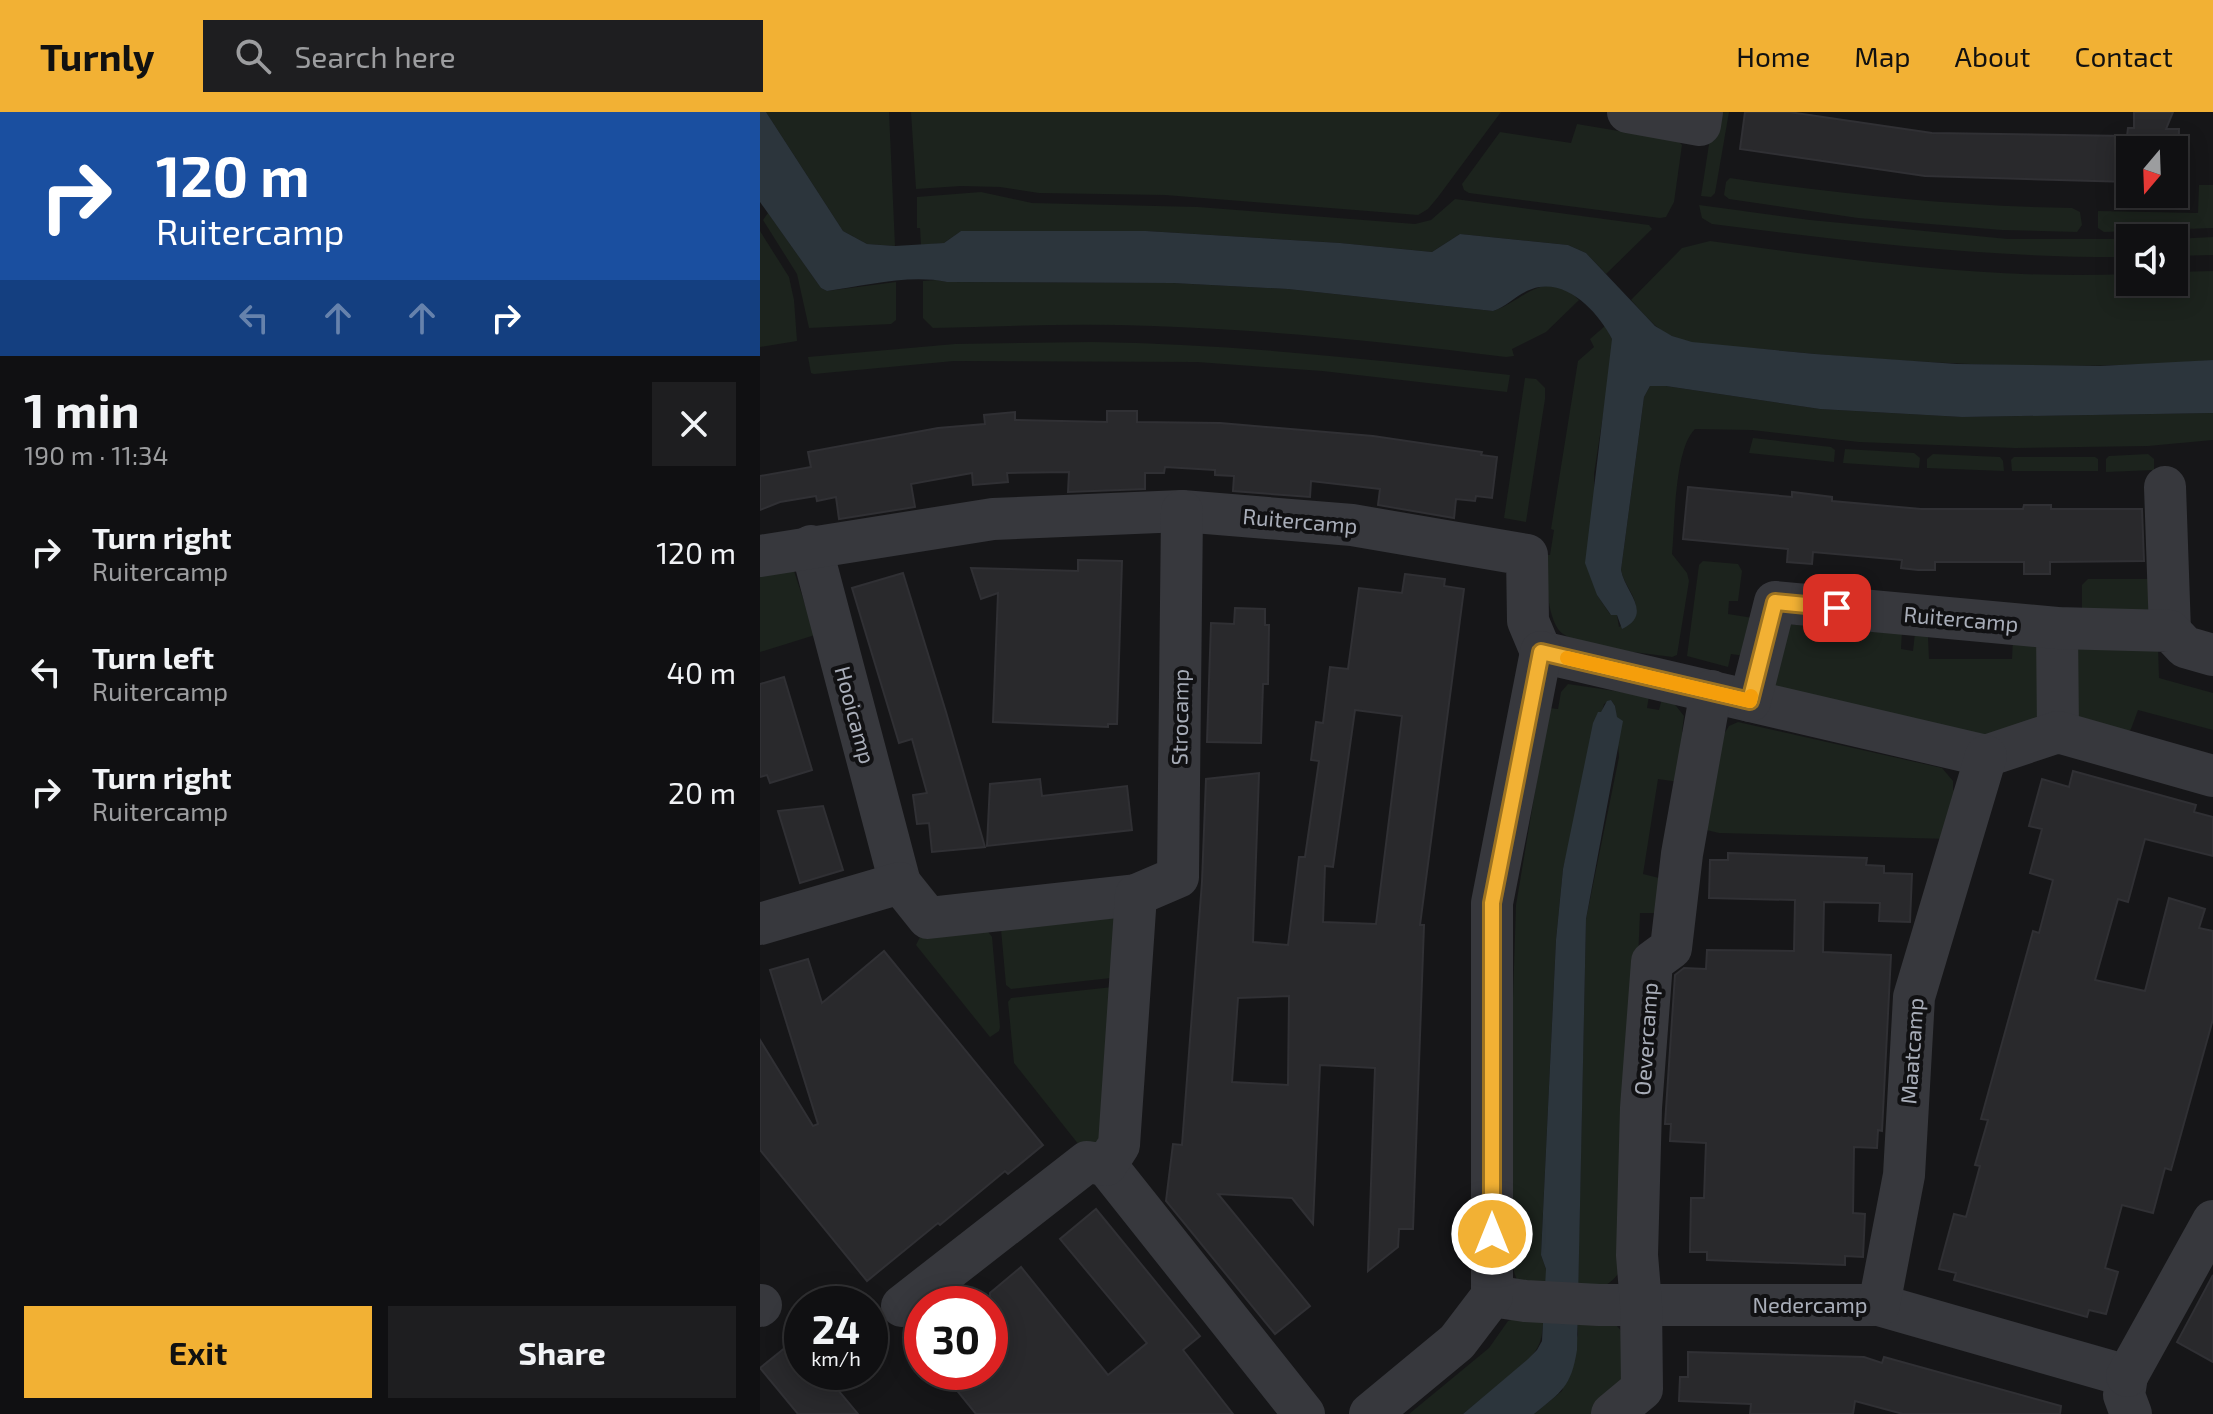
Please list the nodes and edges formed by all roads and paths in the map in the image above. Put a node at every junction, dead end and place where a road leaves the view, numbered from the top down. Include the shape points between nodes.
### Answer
1 (1628, 112) edge
2 (1701, 119) edge
3 (2165, 487) dead end
4 (1182, 511) junction
5 (811, 546) junction
6 (760, 556) edge
7 (2057, 628) junction
8 (2170, 631) junction
9 (1541, 652) junction
10 (2213, 655) edge
11 (1730, 696) junction
12 (2058, 732) junction
13 (1986, 756) junction
14 (2213, 776) edge
15 (900, 883) junction
16 (1136, 895) junction
17 (760, 924) edge
18 (1106, 1165) junction
19 (2213, 1221) edge
20 (1508, 1299) junction
21 (1641, 1304) junction
22 (1879, 1305) junction
23 (902, 1306) dead end
24 (2129, 1395) edge
25 (1304, 1414) edge
26 (1370, 1414) edge
27 (1612, 1414) edge

1 - 2 street
3 - 8 street
4 - 5 street, Ruitercamp via 993,519
4 - 9 street, Ruitercamp via 1352,525 1527,555 1528,621
4 - 16 street, Strocamp via 1178,877
5 - 6 street, Ruitercamp
5 - 15 street, Hooicamp
7 - 8 street, Ruitercamp
7 - 11 street, Ruitercamp via 1775,602
7 - 12 street
8 - 10 street via 2185,647
9 - 11 street
9 - 20 street via 1492,903
11 - 13 street
11 - 21 street, Oevercamp via 1682,854 1671,948 1652,962 1640,1144
12 - 13 street
12 - 14 street
13 - 22 street, Maatcamp via 1914,997 1904,1175
15 - 16 street, Strocamp via 928,918
15 - 17 street
16 - 18 street via 1119,1145
18 - 23 street via 1087,1162
18 - 25 street
19 - 24 street
20 - 21 street, Nedercamp
20 - 26 street
21 - 22 street, Nedercamp
21 - 27 street, Oevercamp via 1642,1389
22 - 24 street, Nedercamp

